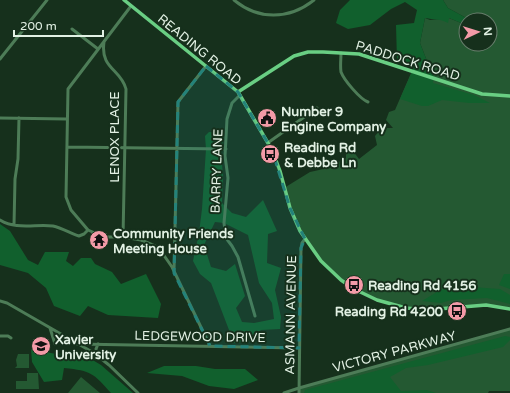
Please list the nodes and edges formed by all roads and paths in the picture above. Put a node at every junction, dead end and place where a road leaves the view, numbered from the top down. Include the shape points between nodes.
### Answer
1 (47, 0) edge
2 (124, 0) edge
3 (234, 0) edge
4 (314, 0) edge
5 (131, 6) junction
6 (72, 29) dead end
7 (104, 41) junction
8 (98, 49) junction
9 (341, 52) junction
10 (0, 59) edge
11 (206, 66) junction
12 (239, 94) junction
13 (510, 96) edge
14 (368, 102) dead end
15 (317, 108) dead end
16 (0, 118) edge
17 (19, 118) junction
18 (67, 119) junction
19 (269, 142) junction
20 (67, 147) junction
21 (125, 147) junction
22 (177, 148) junction
23 (226, 149) junction
24 (0, 220) edge
25 (14, 225) junction
26 (88, 230) junction
27 (123, 237) junction
28 (305, 239) junction
29 (174, 273) junction
30 (0, 301) edge
31 (510, 309) edge
32 (255, 316) dead end
33 (50, 328) junction
34 (510, 330) edge
35 (0, 336) edge
36 (11, 338) dead end
37 (55, 344) dead end
38 (77, 344) junction
39 (98, 344) junction
40 (210, 346) junction
41 (299, 348) junction
42 (97, 356) junction
43 (299, 388) junction
44 (138, 393) edge
45 (287, 393) edge
46 (299, 393) edge

1 - 10 street
2 - 5 main road, READING ROAD
3 - 4 street via 251,11 271,16 290,13
5 - 7 street
5 - 11 main road, READING ROAD
6 - 8 street
7 - 8 street
7 - 21 street, LENOX PLACE via 105,59 121,78 126,89
8 - 18 street via 68,89
9 - 12 main road, PADDOCK ROAD via 298,54
9 - 13 main road, PADDOCK ROAD via 366,56 482,94
9 - 14 street via 344,78
11 - 12 main road, READING ROAD
11 - 22 street via 178,102
12 - 19 main road, READING ROAD
12 - 23 street, BARRY LANE via 228,114
15 - 19 street
16 - 17 street
17 - 18 street
17 - 25 street
18 - 20 street
19 - 28 main road, READING ROAD via 290,208
20 - 21 street
20 - 26 street via 67,202
21 - 22 street
21 - 27 street, LENOX PLACE
22 - 23 street
22 - 29 street
23 - 32 street, BARRY LANE via 226,238 238,257
24 - 25 street
25 - 26 street via 53,226 79,236
26 - 27 street via 104,237
27 - 29 street via 138,239 155,246 167,258
28 - 31 main road, READING ROAD via 335,275 354,289 394,306 416,309 494,306
28 - 41 street, ASMANN AVENUE via 301,248
29 - 40 street
30 - 33 street
33 - 37 street
33 - 38 street
34 - 43 street, VICTORY PARKWAY
35 - 36 street
38 - 39 street, LEDGEWOOD DRIVE
38 - 42 street
39 - 40 street, LEDGEWOOD DRIVE
39 - 42 street
40 - 41 street, LEDGEWOOD DRIVE
41 - 43 street, ASMANN AVENUE
42 - 44 street
43 - 45 street, VICTORY PARKWAY
43 - 46 street, ASMANN AVENUE

